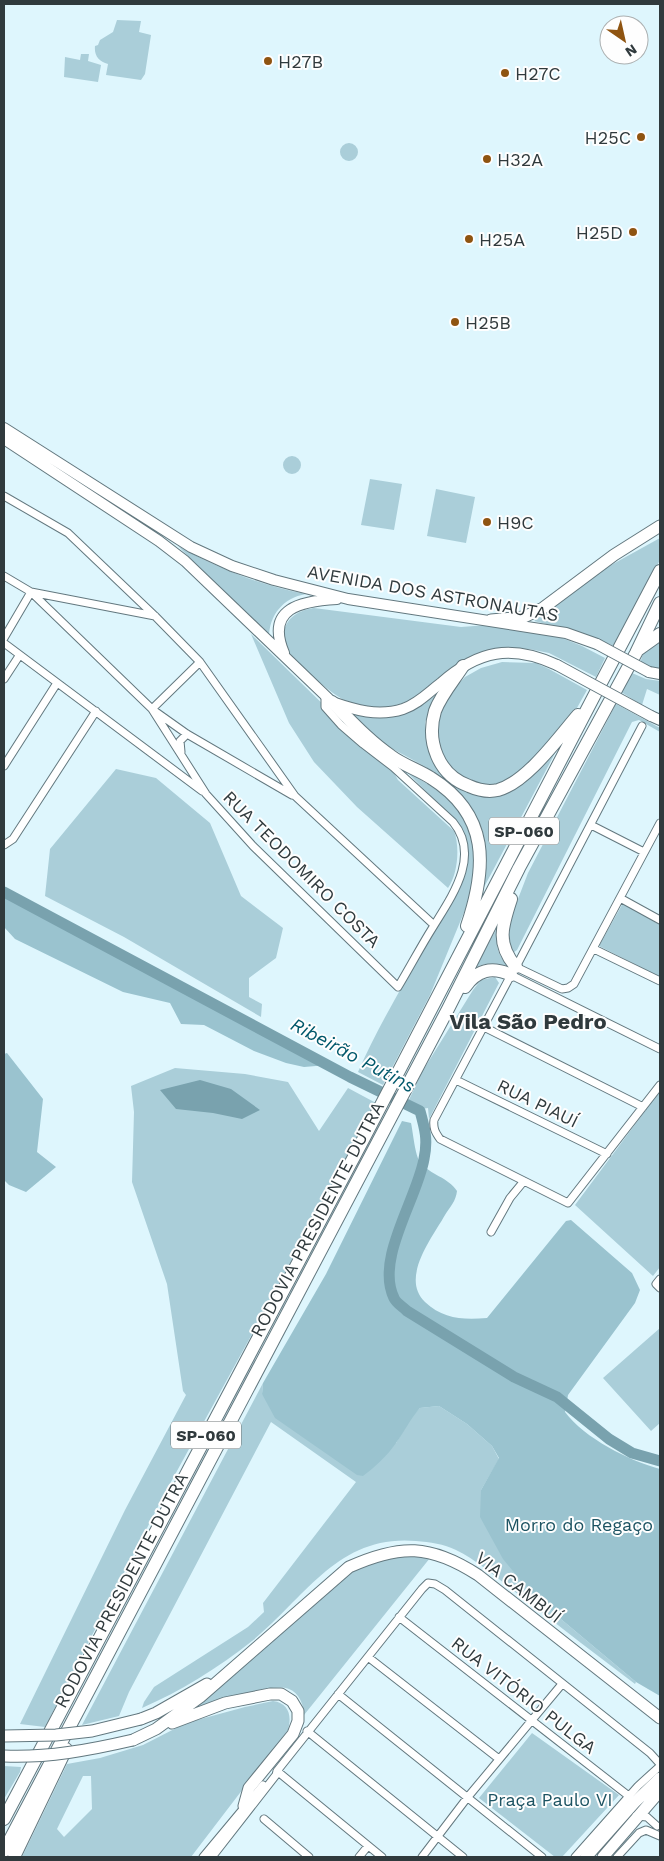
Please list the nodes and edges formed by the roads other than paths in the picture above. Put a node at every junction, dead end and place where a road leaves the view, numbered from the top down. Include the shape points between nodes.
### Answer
1 (4, 428) edge
2 (4, 439) edge
3 (4, 496) edge
4 (660, 526) edge
5 (660, 571) edge
6 (4, 576) edge
7 (31, 592) junction
8 (348, 599) junction
9 (660, 603) edge
10 (155, 616) junction
11 (491, 620) junction
12 (660, 634) edge
13 (4, 638) edge
14 (4, 643) edge
15 (636, 653) junction
16 (19, 656) junction
17 (286, 658) junction
18 (200, 662) junction
19 (463, 666) junction
20 (660, 674) edge
21 (4, 679) edge
22 (57, 683) junction
23 (328, 698) junction
24 (593, 698) junction
25 (152, 709) junction
26 (96, 711) junction
27 (656, 718) edge
28 (642, 726) dead end
29 (187, 734) junction
30 (182, 754) junction
31 (392, 762) junction
32 (4, 766) edge
33 (206, 794) junction
34 (294, 796) junction
35 (660, 822) edge
36 (591, 825) junction
37 (4, 845) edge
38 (644, 852) junction
39 (519, 868) junction
40 (620, 898) junction
41 (660, 920) edge
42 (434, 925) junction
43 (594, 949) junction
44 (455, 964) junction
45 (514, 971) junction
46 (660, 981) edge
47 (448, 1009) junction
48 (484, 1027) junction
49 (660, 1049) edge
50 (456, 1080) junction
51 (660, 1085) edge
52 (643, 1107) junction
53 (607, 1154) junction
54 (524, 1181) junction
55 (491, 1232) dead end
56 (137, 1598) junction
57 (399, 1618) junction
58 (368, 1657) junction
59 (234, 1668) junction
60 (562, 1684) junction
61 (338, 1694) junction
62 (657, 1714) edge
63 (531, 1720) junction
64 (156, 1729) junction
65 (307, 1731) junction
66 (48, 1734) junction
67 (4, 1736) edge
68 (4, 1756) edge
69 (499, 1759) junction
70 (660, 1766) edge
71 (277, 1770) junction
72 (660, 1778) edge
73 (660, 1791) edge
74 (630, 1797) junction
75 (467, 1798) junction
76 (4, 1806) edge
77 (244, 1806) junction
78 (622, 1811) junction
79 (638, 1817) junction
80 (4, 1819) edge
81 (264, 1819) dead end
82 (658, 1827) edge
83 (657, 1835) edge
84 (439, 1837) junction
85 (368, 1846) junction
86 (4, 1851) edge
87 (582, 1856) edge
88 (14, 1857) edge
89 (203, 1857) edge
90 (212, 1857) edge
91 (309, 1857) edge
92 (359, 1857) edge
93 (382, 1857) edge
94 (422, 1857) edge
95 (463, 1857) edge
96 (542, 1857) edge
97 (603, 1857) edge
98 (617, 1857) edge

1 - 8 main road, AVENIDA DOS ASTRONAUTAS via 191,547 232,566 274,580
2 - 17 main road via 185,561
3 - 10 street via 68,533
4 - 11 main road via 614,555 543,608 524,617
5 - 24 highway, RODOVIA PRESIDENTE DUTRA / SP-060
6 - 7 street, RUA TEODOMIRO COSTA
7 - 10 street
7 - 13 street
7 - 25 street, RUA TEODOMIRO COSTA
8 - 11 main road, AVENIDA DOS ASTRONAUTAS
8 - 17 main road via 307,602 288,612 280,620 278,630 278,640
9 - 15 highway, RODOVIA PRESIDENTE DUTRA / SP-060
10 - 18 street
11 - 20 main road, AVENIDA DOS ASTRONAUTAS, bridge via 566,633 597,644 649,672
12 - 15 highway
14 - 16 street
15 - 39 highway, RODOVIA PRESIDENTE DUTRA / SP-060
16 - 21 street
16 - 22 street
17 - 23 main road
18 - 25 street
18 - 34 street
19 - 23 main road via 424,698 404,709 382,713 359,711
19 - 24 highway via 436,709 433,745 436,755 457,781 477,789 498,790 523,775
19 - 27 main road, bridge via 492,653 531,654 558,665
22 - 26 street
22 - 32 street
23 - 31 highway
24 - 44 highway, RODOVIA PRESIDENTE DUTRA / SP-060
25 - 29 street
25 - 30 street, RUA TEODOMIRO COSTA
26 - 33 street
26 - 37 street via 13,838
28 - 36 street
29 - 30 street via 180,741
29 - 34 street
30 - 33 street, RUA TEODOMIRO COSTA
31 - 42 street via 453,822 464,842 461,874 447,906
31 - 44 highway via 432,778 453,795 466,810 479,838 481,860 477,890
33 - 42 street, RUA TEODOMIRO COSTA via 253,846 398,987
34 - 42 street
35 - 38 street
36 - 38 street
36 - 45 street
38 - 40 street
39 - 45 highway via 503,930 506,956
39 - 47 highway, RODOVIA PRESIDENTE DUTRA / SP-060
40 - 41 street
40 - 43 street
43 - 45 street via 574,984 568,988 562,989
43 - 46 street
44 - 66 highway, RODOVIA PRESIDENTE DUTRA / SP-060
45 - 47 highway via 480,972 471,978
45 - 48 street
45 - 49 street
47 - 56 highway, RODOVIA PRESIDENTE DUTRA / SP-060
48 - 50 street
48 - 52 street
50 - 53 street, RUA PIAUÍ
50 - 54 street via 434,1120 435,1132 440,1139
51 - 52 street
52 - 53 street
53 - 54 street via 568,1203
54 - 55 street via 510,1198
56 - 86 highway, RODOVIA PRESIDENTE DUTRA / SP-060
56 - 88 highway
57 - 58 street
57 - 60 street via 422,1588 432,1583
57 - 63 street, RUA VITÓRIO PULGA
58 - 61 street
58 - 69 street
59 - 62 main road, VIA CAMBUÍ via 349,1566 392,1551 415,1551 443,1556 478,1575
59 - 64 main road, VIA CAMBUÍ
59 - 67 main road, VIA CAMBUÍ, bridge via 141,1719 92,1731
60 - 63 street
60 - 70 street via 650,1753
61 - 65 street
61 - 75 street
63 - 69 street
63 - 74 street, RUA VITÓRIO PULGA
64 - 68 main road, VIA CAMBUÍ, bridge via 133,1740 92,1750
64 - 77 main road via 224,1703 270,1694 281,1694 292,1701 298,1711 296,1728 249,1788
65 - 71 street
65 - 84 street
66 - 76 highway
66 - 80 highway, RODOVIA PRESIDENTE DUTRA / SP-060
69 - 75 street
70 - 74 street
71 - 77 street
71 - 85 street
71 - 90 street
72 - 78 main road
73 - 79 main road
74 - 78 street
75 - 84 street
75 - 96 street
77 - 89 street
78 - 79 street
78 - 87 main road
79 - 82 street via 647,1816
79 - 97 main road
81 - 91 street
82 - 83 street
83 - 98 street via 646,1830
84 - 94 street
84 - 95 street
85 - 92 street
85 - 93 street

